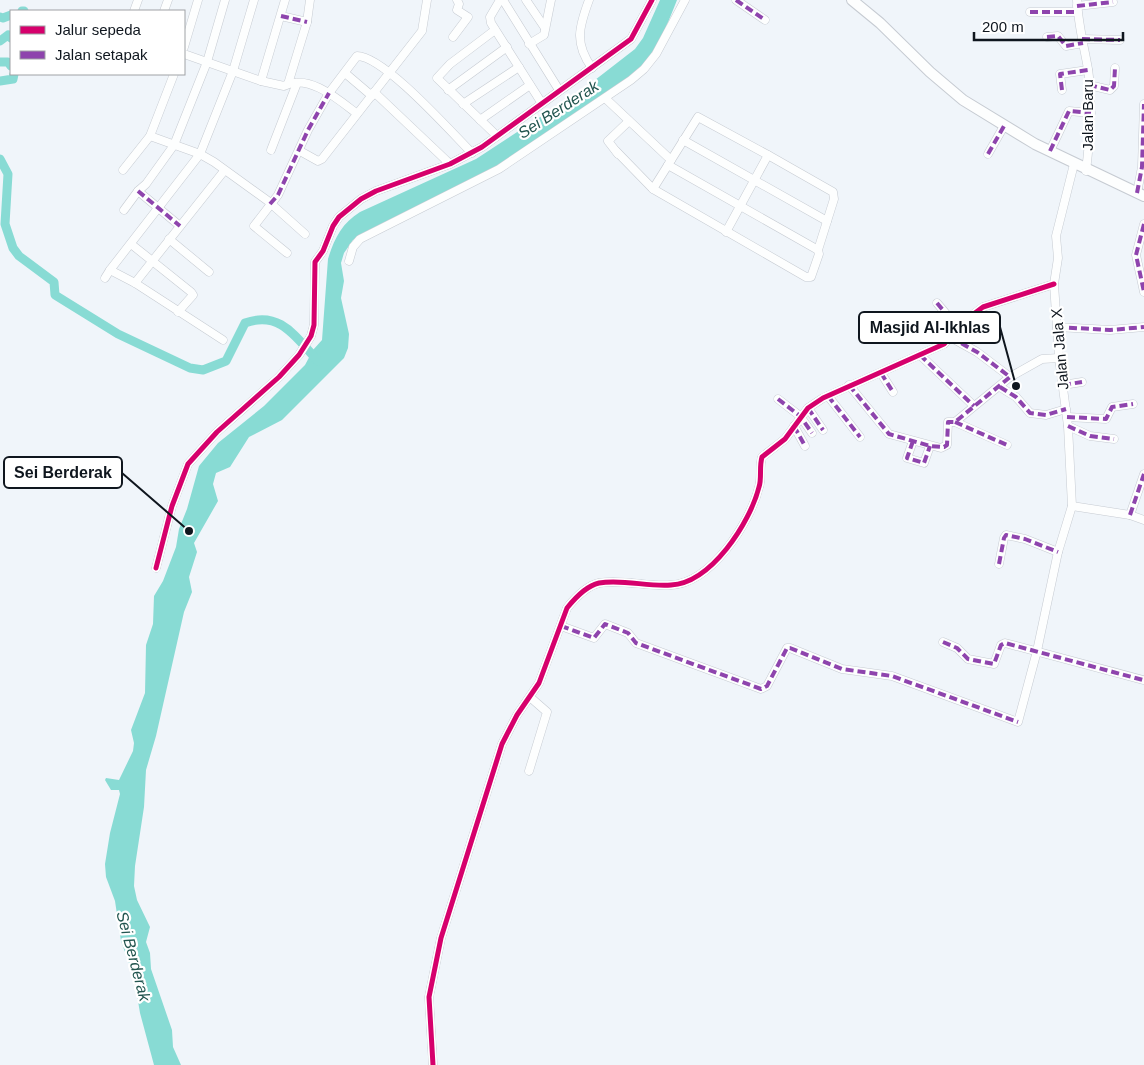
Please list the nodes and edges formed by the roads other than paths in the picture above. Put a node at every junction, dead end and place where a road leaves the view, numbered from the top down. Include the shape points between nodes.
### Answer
1 (198, 0) edge
2 (225, 0) edge
3 (254, 0) edge
4 (285, 0) edge
5 (310, 0) edge
6 (427, 0) edge
7 (457, 0) edge
8 (502, 0) edge
9 (526, 0) edge
10 (551, 0) edge
11 (590, 0) edge
12 (652, 0) edge
13 (685, 0) edge
14 (736, 0) edge
15 (852, 0) edge
16 (1113, 2) dead end
17 (1077, 6) edge
18 (1030, 12) dead end
19 (280, 16) junction
20 (766, 20) dead end
21 (307, 22) junction
22 (544, 28) junction
23 (495, 30) junction
24 (454, 37) dead end
25 (1046, 37) dead end
26 (1120, 40) dead end
27 (1083, 41) junction
28 (185, 44) edge
29 (529, 44) junction
30 (507, 47) junction
31 (185, 54) edge
32 (207, 62) junction
33 (519, 67) junction
34 (1087, 67) junction
35 (592, 68) junction
36 (1115, 68) dead end
37 (233, 71) junction
38 (390, 71) junction
39 (345, 73) junction
40 (174, 75) edge
41 (261, 81) junction
42 (288, 84) junction
43 (297, 84) junction
44 (530, 85) junction
45 (1089, 85) junction
46 (448, 90) junction
47 (559, 90) junction
48 (1062, 90) dead end
49 (329, 93) junction
50 (373, 94) junction
51 (605, 98) junction
52 (541, 102) junction
53 (464, 104) junction
54 (1144, 104) edge
55 (356, 113) junction
56 (1091, 113) junction
57 (480, 120) junction
58 (629, 121) junction
59 (1004, 126) junction
60 (1143, 128) edge
61 (150, 136) junction
62 (497, 136) junction
63 (683, 140) junction
64 (174, 145) junction
65 (271, 150) dead end
66 (300, 151) junction
67 (1050, 151) junction
68 (472, 153) junction
69 (200, 154) junction
70 (988, 154) dead end
71 (768, 155) junction
72 (669, 162) junction
73 (450, 164) junction
74 (1074, 164) junction
75 (123, 170) dead end
76 (224, 171) junction
77 (1086, 171) junction
78 (755, 180) junction
79 (653, 189) junction
80 (138, 191) junction
81 (1140, 195) edge
82 (270, 204) junction
83 (740, 206) junction
84 (160, 209) junction
85 (124, 210) dead end
86 (827, 221) junction
87 (1144, 224) edge
88 (180, 226) junction
89 (726, 232) junction
90 (305, 234) dead end
91 (168, 239) junction
92 (131, 244) junction
93 (818, 250) junction
94 (287, 252) dead end
95 (153, 259) junction
96 (349, 261) dead end
97 (110, 270) junction
98 (209, 272) dead end
99 (105, 278) dead end
100 (135, 283) junction
101 (1054, 284) junction
102 (1144, 292) edge
103 (937, 303) dead end
104 (178, 312) junction
105 (1057, 327) junction
106 (1144, 327) edge
107 (954, 332) junction
108 (223, 340) dead end
109 (920, 355) junction
110 (1059, 358) junction
111 (881, 373) junction
112 (1010, 377) junction
113 (1082, 382) dead end
114 (849, 385) junction
115 (1063, 385) junction
116 (1000, 387) junction
117 (893, 392) dead end
118 (828, 396) junction
119 (778, 399) dead end
120 (1132, 404) dead end
121 (974, 406) junction
122 (808, 408) junction
123 (1066, 413) junction
124 (800, 416) junction
125 (955, 422) junction
126 (794, 426) junction
127 (1068, 426) junction
128 (823, 430) dead end
129 (812, 433) dead end
130 (860, 437) dead end
131 (1114, 439) dead end
132 (914, 441) junction
133 (1007, 445) dead end
134 (805, 446) dead end
135 (930, 446) junction
136 (1144, 474) edge
137 (1072, 506) junction
138 (1130, 515) junction
139 (1144, 520) edge
140 (1058, 552) junction
141 (999, 564) dead end
142 (156, 568) dead end
143 (561, 626) junction
144 (943, 642) dead end
145 (1037, 652) junction
146 (1144, 680) edge
147 (531, 698) junction
148 (529, 771) dead end
149 (433, 1065) edge

1 - 28 street
2 - 32 street
3 - 37 street
4 - 19 street
5 - 21 street
6 - 38 street via 422,32
7 - 24 street via 457,10 468,17
8 - 23 street via 490,17
8 - 29 street
9 - 22 street
10 - 22 street
11 - 35 street via 579,32 584,57
12 - 35 street via 631,38
13 - 51 street via 661,46 644,69
14 - 20 street
15 - 59 main road via 963,100
16 - 17 street
17 - 18 street
17 - 27 street, Jalan Baru
19 - 21 street
19 - 41 street
21 - 42 street
22 - 29 street via 544,35
23 - 30 street
23 - 46 street via 437,77
25 - 27 street via 1058,36 1066,46
26 - 27 street
27 - 34 street, Jalan Baru
29 - 47 street
30 - 33 street
30 - 46 street
31 - 32 street
32 - 37 street
32 - 64 street
33 - 44 street
33 - 53 street
34 - 45 street, Jalan Baru
34 - 48 street via 1060,74
35 - 47 street
36 - 45 street via 1114,86 1110,90
37 - 41 street
37 - 69 street
38 - 39 street via 359,55
38 - 50 street
38 - 68 street
39 - 49 street
39 - 50 street
40 - 61 street
41 - 42 street
42 - 43 street
43 - 49 street via 304,83
43 - 65 street
44 - 52 street
44 - 57 street
45 - 56 street, Jalan Baru
46 - 53 street
47 - 52 street
49 - 55 street
49 - 66 street
50 - 55 street
50 - 73 street
51 - 58 street
51 - 96 street via 499,169 360,239 352,246
52 - 62 street
53 - 57 street
54 - 60 street
55 - 66 street via 320,160
56 - 67 street via 1069,112
56 - 77 street, Jalan Baru
57 - 62 street
58 - 72 street
58 - 79 street via 608,141
59 - 67 main road
59 - 70 street
60 - 81 street
61 - 64 street
61 - 75 street
62 - 68 street
63 - 71 street via 699,117
63 - 72 street
63 - 78 street
64 - 69 street
64 - 80 street
66 - 82 street via 278,195
67 - 74 main road
68 - 73 street
69 - 76 street
69 - 84 street
71 - 78 street
71 - 86 street via 833,192
72 - 79 street
72 - 83 street
73 - 142 street via 361,198 339,217 315,262 311,336 299,355 217,432 188,464 172,506
74 - 77 main road
74 - 101 street, Jalan Jala X via 1056,236 1058,258
76 - 82 street
76 - 88 street
77 - 81 main road
78 - 83 street
78 - 86 street
79 - 89 street
80 - 84 street
80 - 85 street
82 - 90 street
82 - 94 street via 254,227
83 - 89 street
83 - 93 street
84 - 88 street
84 - 92 street
86 - 93 street
87 - 102 street via 1136,255
88 - 91 street
89 - 93 street via 806,278 811,277
91 - 95 street
91 - 98 street
92 - 95 street
92 - 97 street
95 - 100 street
95 - 104 street via 192,292
97 - 99 street
97 - 100 street
100 - 104 street
101 - 105 street, Jalan Jala X
101 - 107 street via 982,307
103 - 107 street
104 - 108 street
105 - 106 street via 1110,330
105 - 110 street, Jalan Jala X
107 - 109 street via 944,344
107 - 112 street
109 - 111 street
109 - 121 street
110 - 112 street via 1042,359
110 - 115 street, Jalan Jala X
111 - 114 street
111 - 117 street
112 - 116 street
113 - 115 street
114 - 118 street
114 - 132 street via 886,432
115 - 123 street, Jalan Jala X
116 - 121 street
116 - 123 street via 1016,397 1030,413
118 - 122 street
118 - 130 street
119 - 124 street
120 - 123 street via 1112,407 1106,419
121 - 125 street
122 - 124 street
122 - 128 street
123 - 127 street, Jalan Jala X
124 - 126 street
124 - 129 street
125 - 133 street
125 - 135 street via 947,424 947,445 941,448
126 - 134 street
126 - 143 street via 785,439 762,457 760,486 744,523 730,546 700,574 672,585 592,584 567,608
127 - 131 street via 1090,436
127 - 137 street, Jalan Jala X
132 - 135 street
132 - 135 street via 907,458 923,466
136 - 138 street
137 - 138 street
137 - 140 street, Jalan Jala X
138 - 139 street
140 - 141 street via 1006,535
140 - 145 street, Jalan Jala X
143 - 145 street, Jalan Jala X via 594,638 605,624 628,632 636,643 761,689 767,686 787,648 790,648 842,669 892,676 1018,722
143 - 147 street
144 - 145 street via 957,648 968,659 994,664 1003,643
145 - 146 street
147 - 148 street via 547,712
147 - 149 street via 516,715 502,744 441,938 429,997

